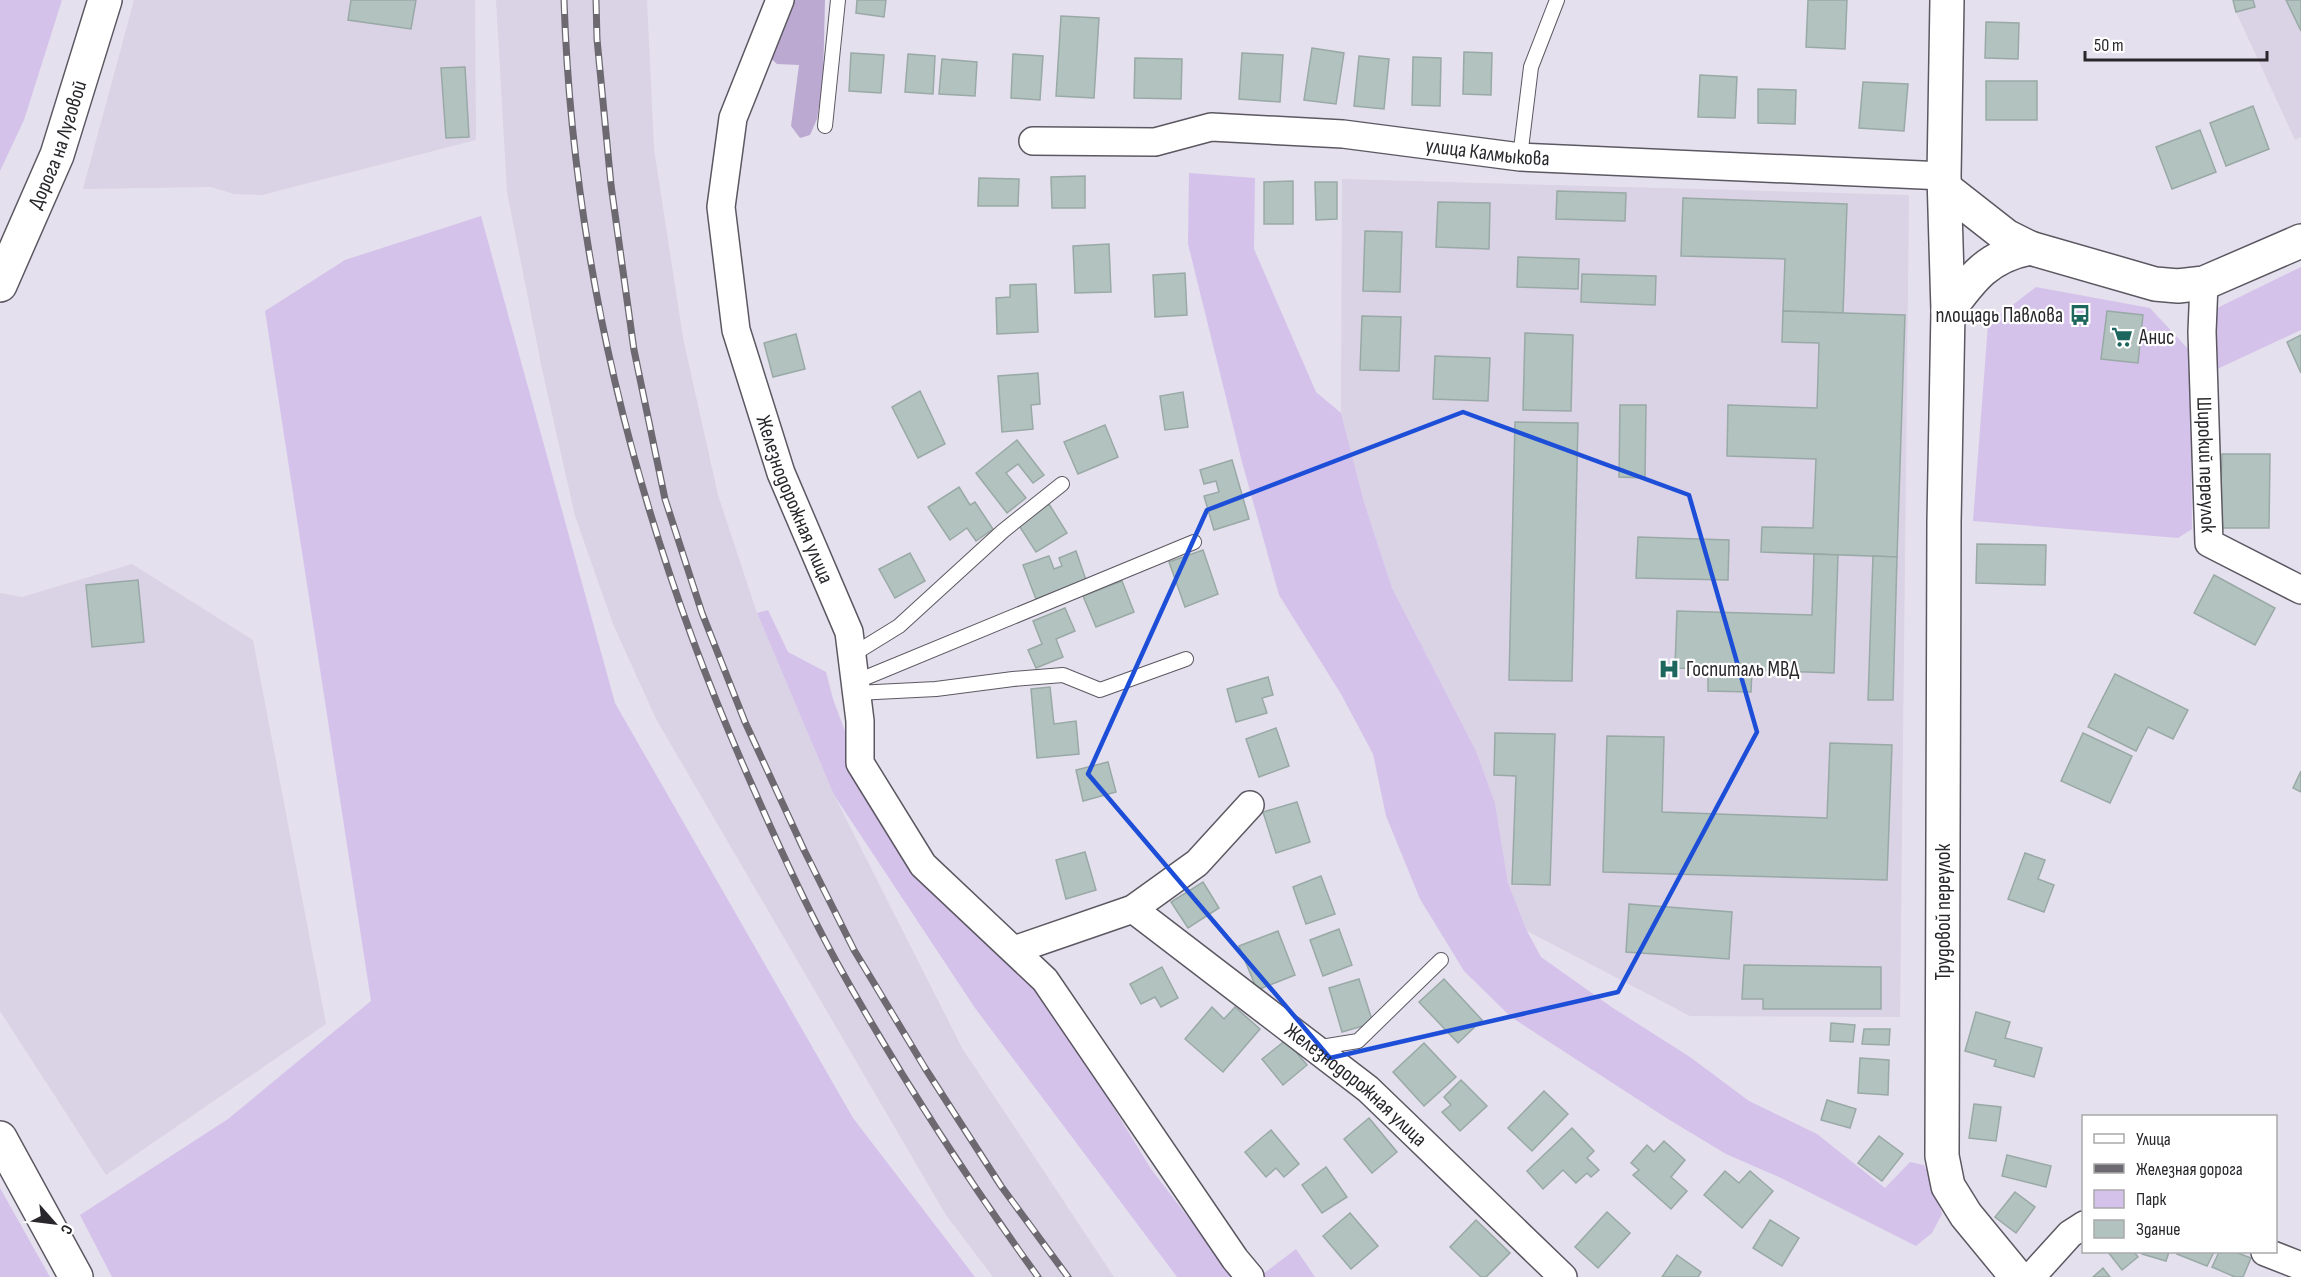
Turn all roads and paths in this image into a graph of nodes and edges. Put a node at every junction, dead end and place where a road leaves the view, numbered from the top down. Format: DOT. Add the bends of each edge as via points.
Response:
graph roads {
  1 [pos="105,0"];
  2 [pos="780,0"];
  3 [pos="838,0"];
  4 [pos="1557,0"];
  5 [pos="1947,0"];
  6 [pos="825,126"];
  7 [pos="1033,141"];
  8 [pos="1520,157"];
  9 [pos="1945,183"];
  10 [pos="2301,241"];
  11 [pos="2030,248"];
  12 [pos="2204,283"];
  13 [pos="0,285"];
  14 [pos="1948,311"];
  15 [pos="1062,484"];
  16 [pos="1194,542"];
  17 [pos="2301,590"];
  18 [pos="852,655"];
  19 [pos="1186,659"];
  20 [pos="856,688"];
  21 [pos="1250,804"];
  22 [pos="1133,909"];
  23 [pos="1014,950"];
  24 [pos="1441,960"];
  25 [pos="1313,1048"];
  26 [pos="0,1138"];
  27 [pos="2082,1226"];
  28 [pos="2270,1253"];
  29 [pos="2301,1266"];
  30 [pos="76,1277"];
  31 [pos="1250,1277"];
  32 [pos="1563,1277"];
  33 [pos="2017,1277"];
  34 [pos="2031,1277"];
  1 -- 13 [label="street, Дорога на Луговой" via="57,155"];
  2 -- 18 [label="street, Железнодорожная улица" via="733,118 721,207 736,330 782,473 849,632"];
  3 -- 6 [label="lane"];
  4 -- 8 [label="lane" via="1531,67"];
  5 -- 9 [label="street"];
  7 -- 8 [label="street, улица Калмыкова" via="1155,142 1210,127 1343,134"];
  8 -- 9 [label="street, улица Калмыкова"];
  9 -- 11 [label="street" via="2006,236"];
  9 -- 14 [label="street"];
  10 -- 12 [label="street"];
  11 -- 12 [label="street" via="2155,284"];
  11 -- 14 [label="street" via="2009,252 1989,264"];
  12 -- 17 [label="street, Широкий переулок" via="2209,543"];
  14 -- 33 [label="street, Трудовой переулок" via="1942,1156 1948,1186 1966,1215"];
  15 -- 18 [label="lane" via="1003,531 899,626"];
  16 -- 20 [label="lane"];
  18 -- 20 [label="street, Железнодорожная улица"];
  19 -- 20 [label="lane" via="1100,690 1063,675 936,689"];
  20 -- 23 [label="street, Железнодорожная улица" via="860,763 866,773 923,865"];
  21 -- 22 [label="street" via="1197,863"];
  22 -- 23 [label="street"];
  22 -- 25 [label="street, Железнодорожная улица"];
  23 -- 31 [label="street, Железнодорожная улица" via="1045,980"];
  24 -- 25 [label="lane" via="1358,1041"];
  25 -- 32 [label="street, Железнодорожная улица" via="1368,1089"];
  26 -- 30 [label="street"];
  27 -- 34 [label="street"];
  28 -- 29 [label="street"];
}
